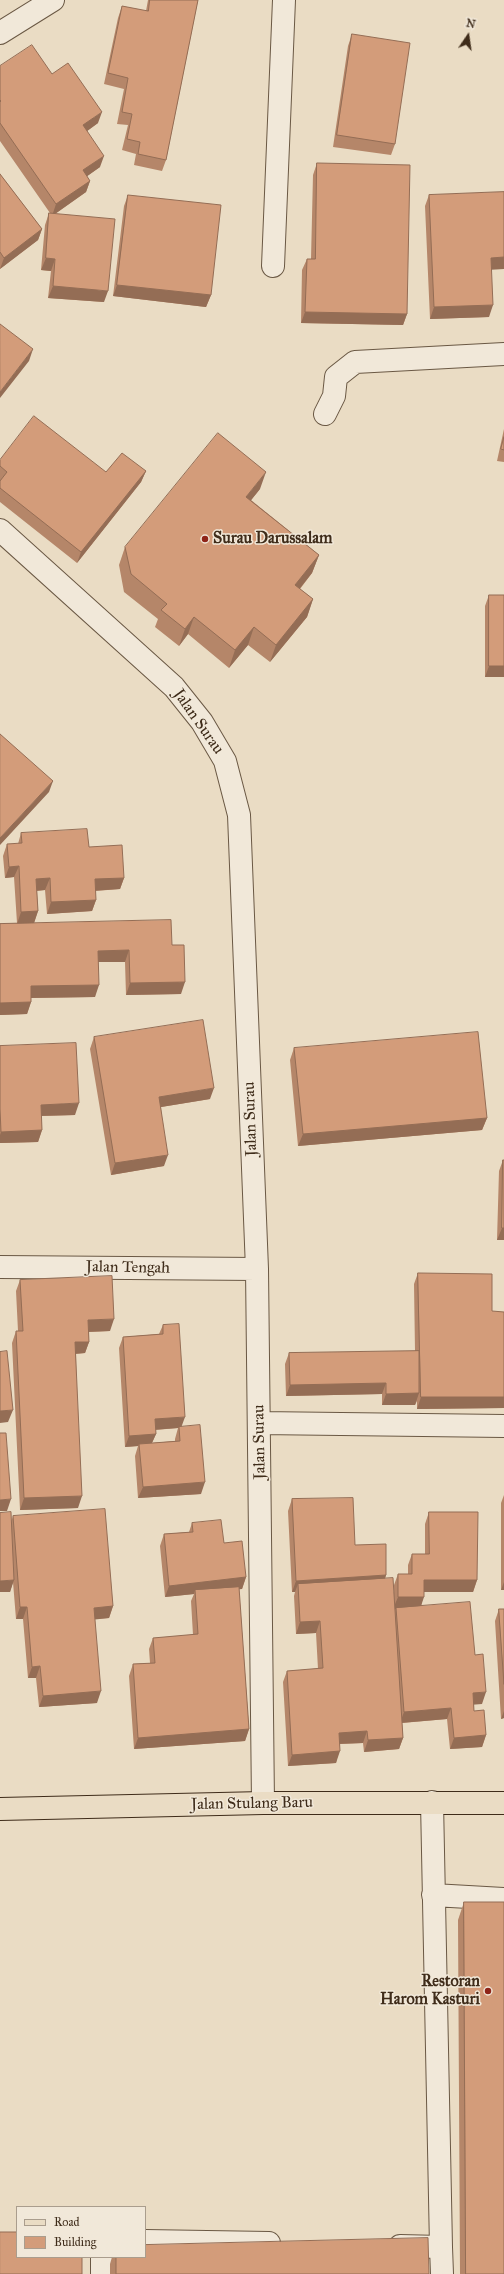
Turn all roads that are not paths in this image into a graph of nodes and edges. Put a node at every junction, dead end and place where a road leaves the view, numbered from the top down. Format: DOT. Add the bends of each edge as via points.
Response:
graph roads {
  1 [pos="53,0"];
  2 [pos="284,0"];
  3 [pos="0,33"];
  4 [pos="273,266"];
  5 [pos="504,354"];
  6 [pos="325,414"];
  7 [pos="0,530"];
  8 [pos="0,1267"];
  9 [pos="256,1269"];
  10 [pos="260,1423"];
  11 [pos="504,1426"];
  12 [pos="432,1802"];
  13 [pos="504,1802"];
  14 [pos="263,1803"];
  15 [pos="0,1809"];
  16 [pos="434,1895"];
  17 [pos="504,1899"];
  18 [pos="146,2241"];
  19 [pos="285,2244"];
  20 [pos="379,2246"];
  21 [pos="442,2247"];
  22 [pos="102,2258"];
  23 [pos="102,2274"];
  24 [pos="442,2274"];
  1 -- 3 [label="street"];
  2 -- 4 [label="street"];
  5 -- 6 [label="street" via="355,362 336,377 334,396"];
  7 -- 9 [label="street, Jalan Surau" via="174,687 202,722 225,761 239,815"];
  8 -- 9 [label="street, Jalan Tengah"];
  9 -- 10 [label="street, Jalan Surau"];
  10 -- 11 [label="street"];
  10 -- 14 [label="street, Jalan Surau"];
  12 -- 13 [label="main road, Jalan Stulang Baru"];
  12 -- 14 [label="main road, Jalan Stulang Baru"];
  12 -- 16 [label="street"];
  14 -- 15 [label="main road, Jalan Stulang Baru"];
  16 -- 17 [label="street"];
  16 -- 21 [label="street"];
  18 -- 19 [label="street"];
  20 -- 21 [label="street"];
  21 -- 24 [label="street"];
  22 -- 23 [label="street"];
}
